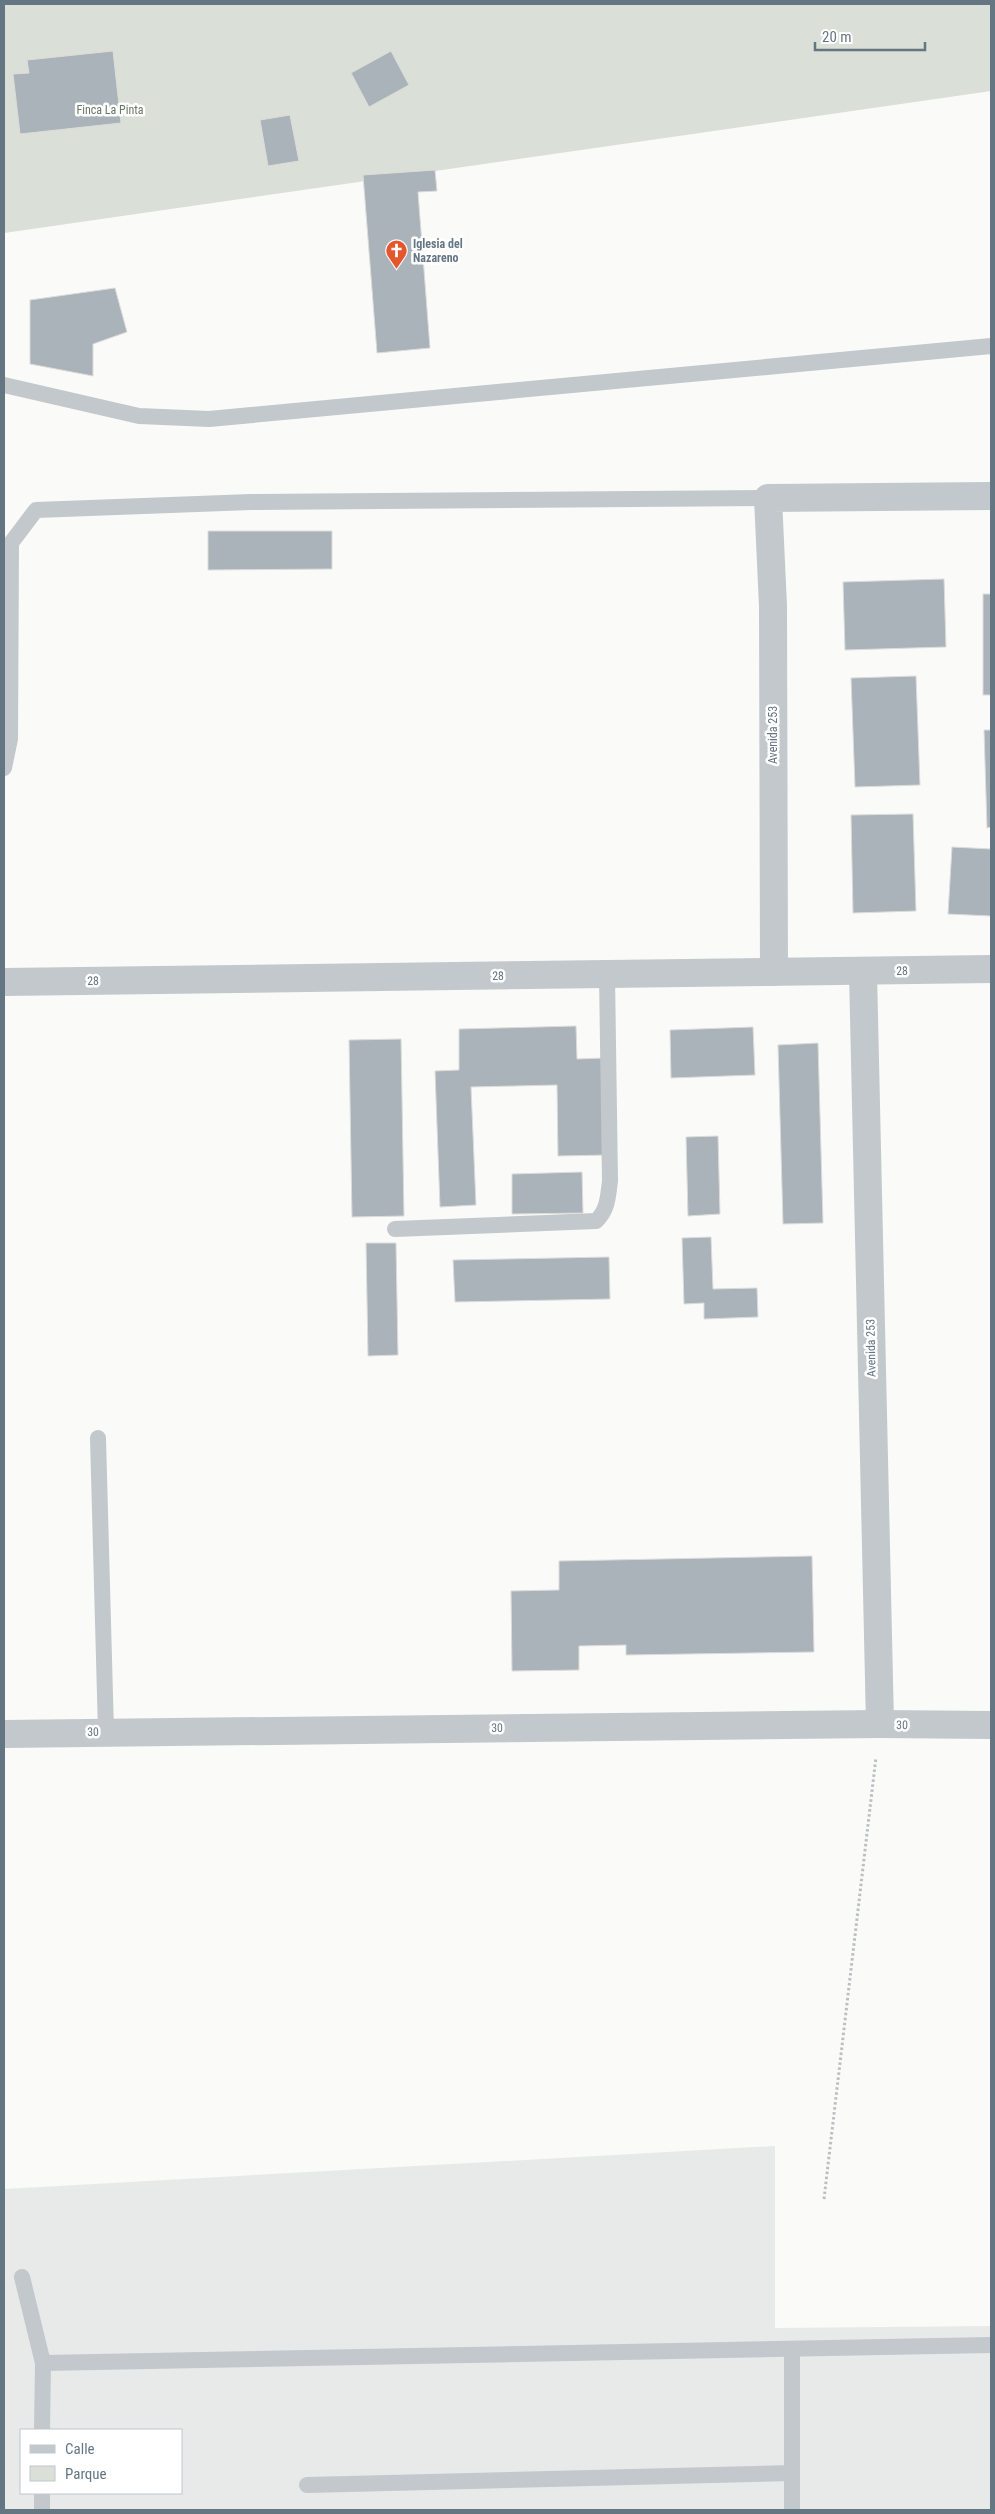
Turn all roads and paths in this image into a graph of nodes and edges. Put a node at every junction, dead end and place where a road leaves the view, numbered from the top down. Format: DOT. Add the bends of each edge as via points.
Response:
graph roads {
  1 [pos="991,346"];
  2 [pos="4,385"];
  3 [pos="991,496"];
  4 [pos="768,498"];
  5 [pos="4,768"];
  6 [pos="991,969"];
  7 [pos="774,972"];
  8 [pos="863,972"];
  9 [pos="607,975"];
  10 [pos="4,982"];
  11 [pos="395,1229"];
  12 [pos="98,1438"];
  13 [pos="880,1724"];
  14 [pos="991,1725"];
  15 [pos="106,1732"];
  16 [pos="4,1734"];
  17 [pos="824,2199"];
  18 [pos="22,2278"];
  19 [pos="991,2345"];
  20 [pos="792,2349"];
  21 [pos="43,2363"];
  22 [pos="42,2429"];
  23 [pos="792,2474"];
  24 [pos="307,2485"];
  25 [pos="42,2494"];
  26 [pos="42,2510"];
  27 [pos="792,2510"];
  1 -- 2 [label="lane" via="209,419 139,416"];
  3 -- 4 [label="street"];
  4 -- 5 [label="lane" via="251,502 36,510 11,543 10,739"];
  4 -- 7 [label="street, Avenida 253" via="773,606"];
  6 -- 8 [label="street, 28"];
  7 -- 8 [label="street, 28"];
  7 -- 9 [label="street, 28"];
  8 -- 13 [label="street, Avenida 253"];
  9 -- 10 [label="street, 28"];
  9 -- 11 [label="lane" via="610,1181 607,1206 602,1215 596,1221"];
  12 -- 15 [label="lane"];
  13 -- 14 [label="street, 30"];
  13 -- 15 [label="street, 30"];
  13 -- 17 [label="path"];
  15 -- 16 [label="street, 30"];
  18 -- 21 [label="lane"];
  19 -- 20 [label="lane"];
  20 -- 21 [label="lane"];
  20 -- 23 [label="lane"];
  21 -- 22 [label="lane"];
  23 -- 24 [label="lane"];
  23 -- 27 [label="lane"];
  25 -- 26 [label="lane"];
}
